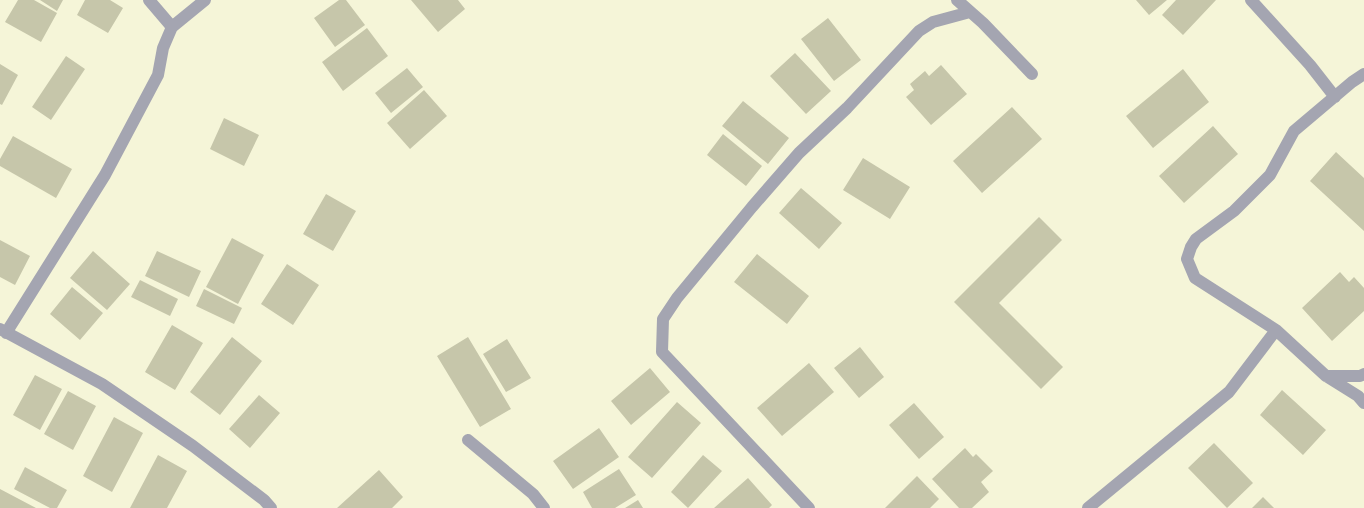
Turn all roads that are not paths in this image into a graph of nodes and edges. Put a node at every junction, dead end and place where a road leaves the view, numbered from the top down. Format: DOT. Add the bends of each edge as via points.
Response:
graph roads {
  1 [pos="149,0"];
  2 [pos="205,0"];
  3 [pos="957,0"];
  4 [pos="1251,0"];
  5 [pos="970,12"];
  6 [pos="172,26"];
  7 [pos="1032,74"];
  8 [pos="1364,74"];
  9 [pos="1334,96"];
  10 [pos="1276,330"];
  11 [pos="3,331"];
  12 [pos="1364,374"];
  13 [pos="1326,376"];
  14 [pos="1364,402"];
  15 [pos="468,440"];
  16 [pos="271,508"];
  17 [pos="544,508"];
  18 [pos="809,508"];
  19 [pos="1088,508"];
  1 -- 6 [label="street"];
  2 -- 6 [label="street"];
  3 -- 5 [label="street"];
  4 -- 9 [label="street"];
  5 -- 7 [label="street"];
  5 -- 18 [label="street" via="933,22 919,31 793,160 663,319 662,352"];
  6 -- 11 [label="street" via="163,48 158,75 105,175"];
  8 -- 9 [label="street"];
  9 -- 10 [label="street" via="1294,131 1270,175 1234,211 1196,239 1187,259 1195,278"];
  10 -- 13 [label="street"];
  10 -- 19 [label="street" via="1229,392"];
  11 -- 16 [label="street" via="109,389 193,446"];
  12 -- 13 [label="street"];
  13 -- 14 [label="street"];
  15 -- 17 [label="street"];
}
